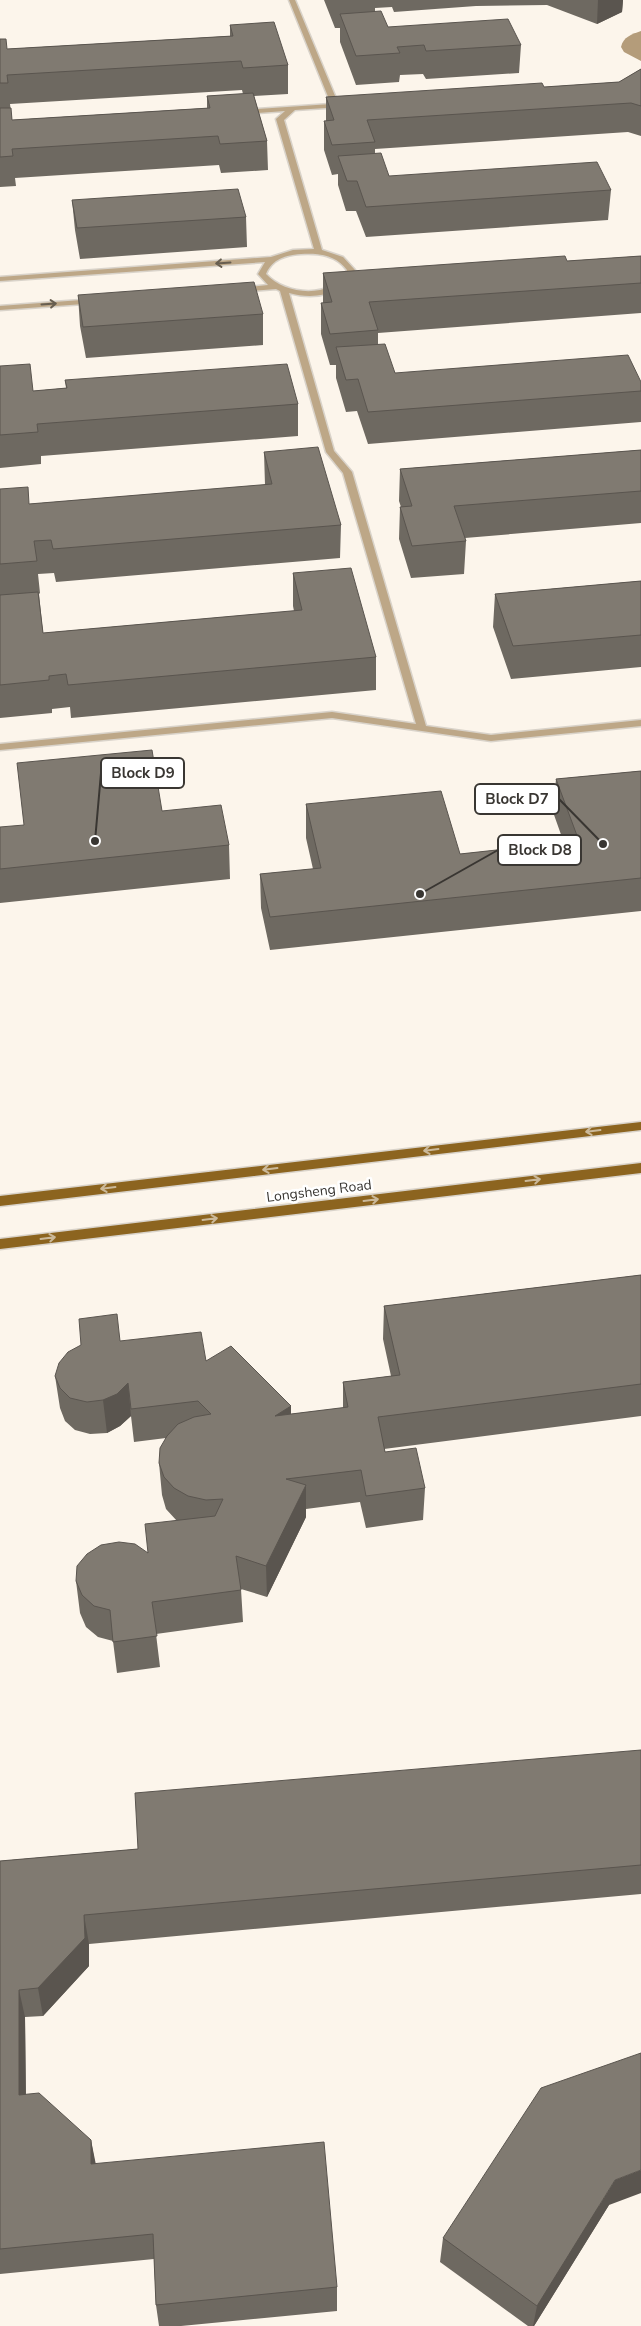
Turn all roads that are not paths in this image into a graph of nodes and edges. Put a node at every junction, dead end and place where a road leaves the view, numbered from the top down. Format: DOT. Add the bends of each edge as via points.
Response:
graph roads {
  1 [pos="292,0"];
  2 [pos="354,104"];
  3 [pos="335,105"];
  4 [pos="294,108"];
  5 [pos="235,112"];
  6 [pos="318,252"];
  7 [pos="271,259"];
  8 [pos="0,279"];
  9 [pos="280,289"];
  10 [pos="226,291"];
  11 [pos="108,300"];
  12 [pos="0,308"];
  13 [pos="641,723"];
  14 [pos="422,728"];
  15 [pos="0,747"];
  16 [pos="641,1126"];
  17 [pos="641,1168"];
  18 [pos="0,1201"];
  19 [pos="0,1244"];
  1 -- 3 [label="street"];
  2 -- 3 [label="street"];
  3 -- 4 [label="street"];
  4 -- 5 [label="street"];
  4 -- 6 [label="street" via="280,120"];
  6 -- 7 [label="street" via="293,252"];
  6 -- 9 [label="street" via="336,256 348,264 350,277 345,283 317,292"];
  7 -- 8 [label="street, one-way"];
  7 -- 9 [label="street" via="262,274 266,281"];
  9 -- 10 [label="street"];
  9 -- 14 [label="street" via="330,452 347,472"];
  12 -- 11 [label="street, one-way"];
  13 -- 14 [label="street" via="491,738"];
  14 -- 15 [label="street" via="332,715"];
  16 -- 18 [label="main road, Longsheng Road, one-way"];
  19 -- 17 [label="main road, Longsheng Road, one-way"];
}
